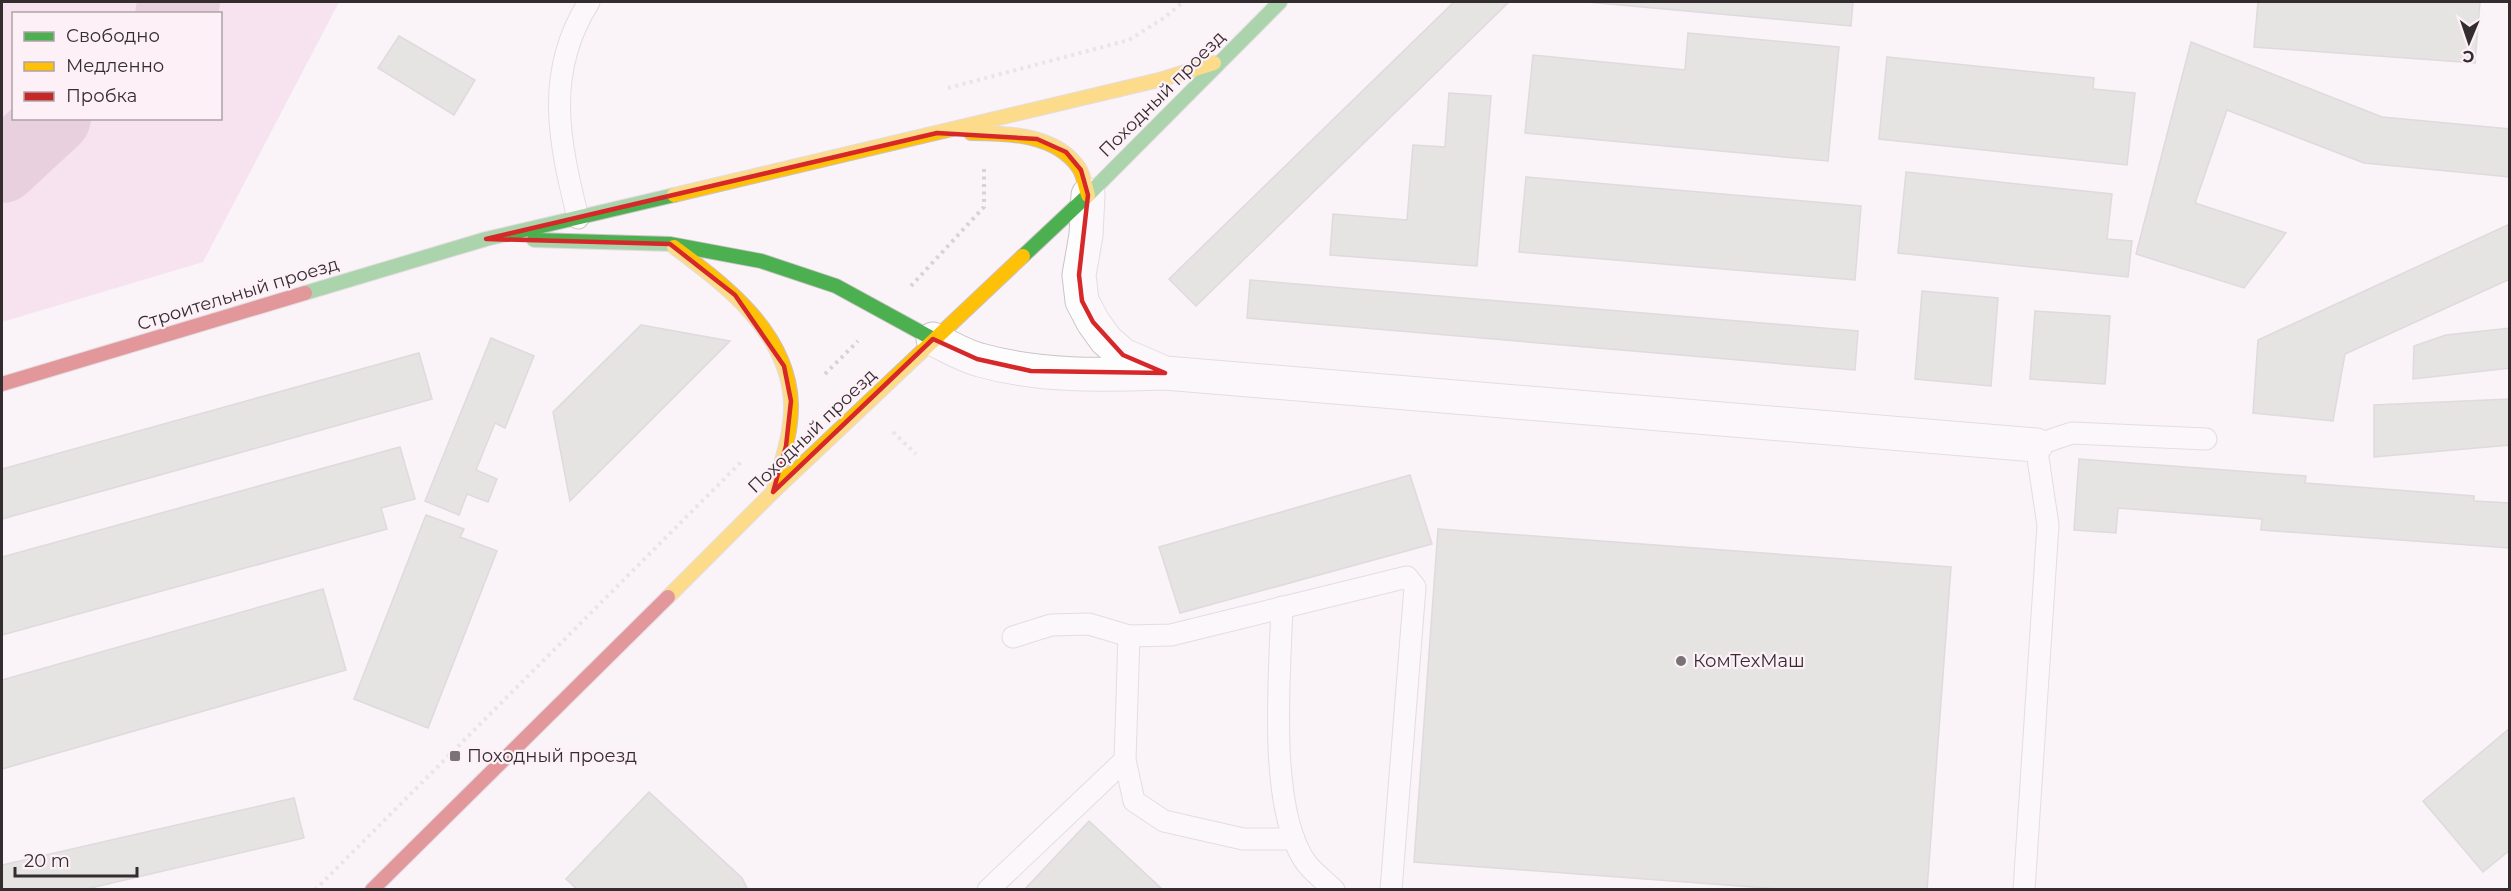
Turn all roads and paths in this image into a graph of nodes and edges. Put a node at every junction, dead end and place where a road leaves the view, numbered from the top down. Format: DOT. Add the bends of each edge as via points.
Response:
graph roads {
  1 [pos="589,2"];
  2 [pos="1280,2"];
  3 [pos="1219,61"];
  4 [pos="937,133"];
  5 [pos="984,166"];
  6 [pos="1088,195"];
  7 [pos="578,218"];
  8 [pos="486,239"];
  9 [pos="670,244"];
  10 [pos="886,312"];
  11 [pos="933,339"];
  12 [pos="829,371"];
  13 [pos="1165,373"];
  14 [pos="833,375"];
  15 [pos="2,384"];
  16 [pos="791,401"];
  17 [pos="887,426"];
  18 [pos="2206,439"];
  19 [pos="2036,445"];
  20 [pos="916,454"];
  21 [pos="742,461"];
  22 [pos="773,492"];
  23 [pos="1282,606"];
  24 [pos="1130,636"];
  25 [pos="1013,637"];
  26 [pos="1125,760"];
  27 [pos="1294,839"];
  28 [pos="315,890"];
  29 [pos="372,890"];
  30 [pos="988,890"];
  31 [pos="1334,890"];
  32 [pos="1391,890"];
  33 [pos="2024,890"];
  1 -- 7 [label="lane" via="575,24 559,82 561,148"];
  2 -- 3 [label="street, Походный проезд"];
  3 -- 4 [label="street" via="1163,79"];
  3 -- 6 [label="street, Походный проезд"];
  4 -- 6 [label="street" via="1037,139 1066,152 1081,170"];
  4 -- 7 [label="street"];
  5 -- 10 [label="path" via="984,207"];
  6 -- 11 [label="street, Походный проезд"];
  6 -- 13 [label="street" via="1079,275 1082,301 1106,340 1123,355"];
  7 -- 8 [label="street"];
  8 -- 9 [label="street"];
  8 -- 15 [label="street, Строительный проезд"];
  9 -- 10 [label="street" via="761,261 837,286"];
  9 -- 16 [label="street" via="735,295 769,339 784,366"];
  10 -- 11 [label="street"];
  10 -- 12 [label="path"];
  11 -- 13 [label="street" via="977,359 1031,371"];
  11 -- 22 [label="street, Походный проезд"];
  12 -- 14 [label="path"];
  12 -- 16 [label="path"];
  13 -- 19 [label="street"];
  16 -- 22 [label="street" via="786,446"];
  17 -- 20 [label="path"];
  18 -- 19 [label="lane" via="2072,433"];
  19 -- 33 [label="lane" via="2048,525"];
  21 -- 28 [label="path"];
  22 -- 29 [label="street, Походный проезд"];
  23 -- 24 [label="lane" via="1171,635"];
  23 -- 27 [label="lane" via="1280,767"];
  23 -- 32 [label="lane" via="1407,577 1415,587"];
  24 -- 25 [label="lane" via="1089,624 1051,625"];
  24 -- 26 [label="lane"];
  26 -- 27 [label="lane" via="1134,801 1164,821 1243,839"];
  26 -- 30 [label="lane"];
  27 -- 31 [label="lane" via="1307,864"];
}
